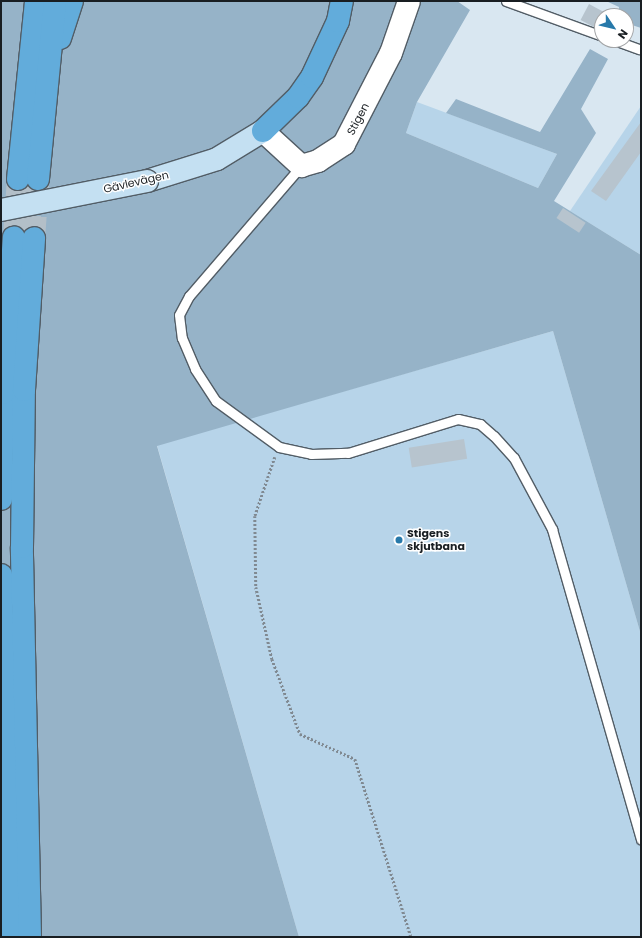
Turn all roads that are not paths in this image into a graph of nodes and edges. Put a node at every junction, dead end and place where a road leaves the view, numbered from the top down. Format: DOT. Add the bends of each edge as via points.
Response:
graph roads {
  1 [pos="36,1"];
  2 [pos="55,1"];
  3 [pos="72,1"];
  4 [pos="342,1"];
  5 [pos="409,1"];
  6 [pos="506,1"];
  7 [pos="594,33"];
  8 [pos="634,47"];
  9 [pos="640,49"];
  10 [pos="45,87"];
  11 [pos="263,131"];
  12 [pos="301,166"];
  13 [pos="1,210"];
  14 [pos="1,499"];
  15 [pos="1,575"];
  16 [pos="641,839"];
  17 [pos="1,872"];
  18 [pos="6,937"];
  19 [pos="10,937"];
  20 [pos="30,937"];
  1 -- 10 [label="highway" via="28,179"];
  2 -- 10 [label="highway"];
  3 -- 10 [label="highway"];
  4 -- 11 [label="highway" via="336,27 312,77 298,97"];
  5 -- 12 [label="street, Stigen" via="392,53 344,144 318,161"];
  6 -- 7 [label="lane"];
  8 -- 9 [label="lane"];
  11 -- 12 [label="street"];
  11 -- 13 [label="main road, Gävlevägen, bridge" via="217,159 147,180"];
  12 -- 16 [label="lane" via="190,296 179,315 182,338 195,369 216,400 279,447 311,454 348,453 458,419 480,424 494,436 514,458 552,529"];
  14 -- 20 [label="highway" via="3,393 24,238 22,547"];
  15 -- 19 [label="highway"];
  17 -- 18 [label="highway"];
}
